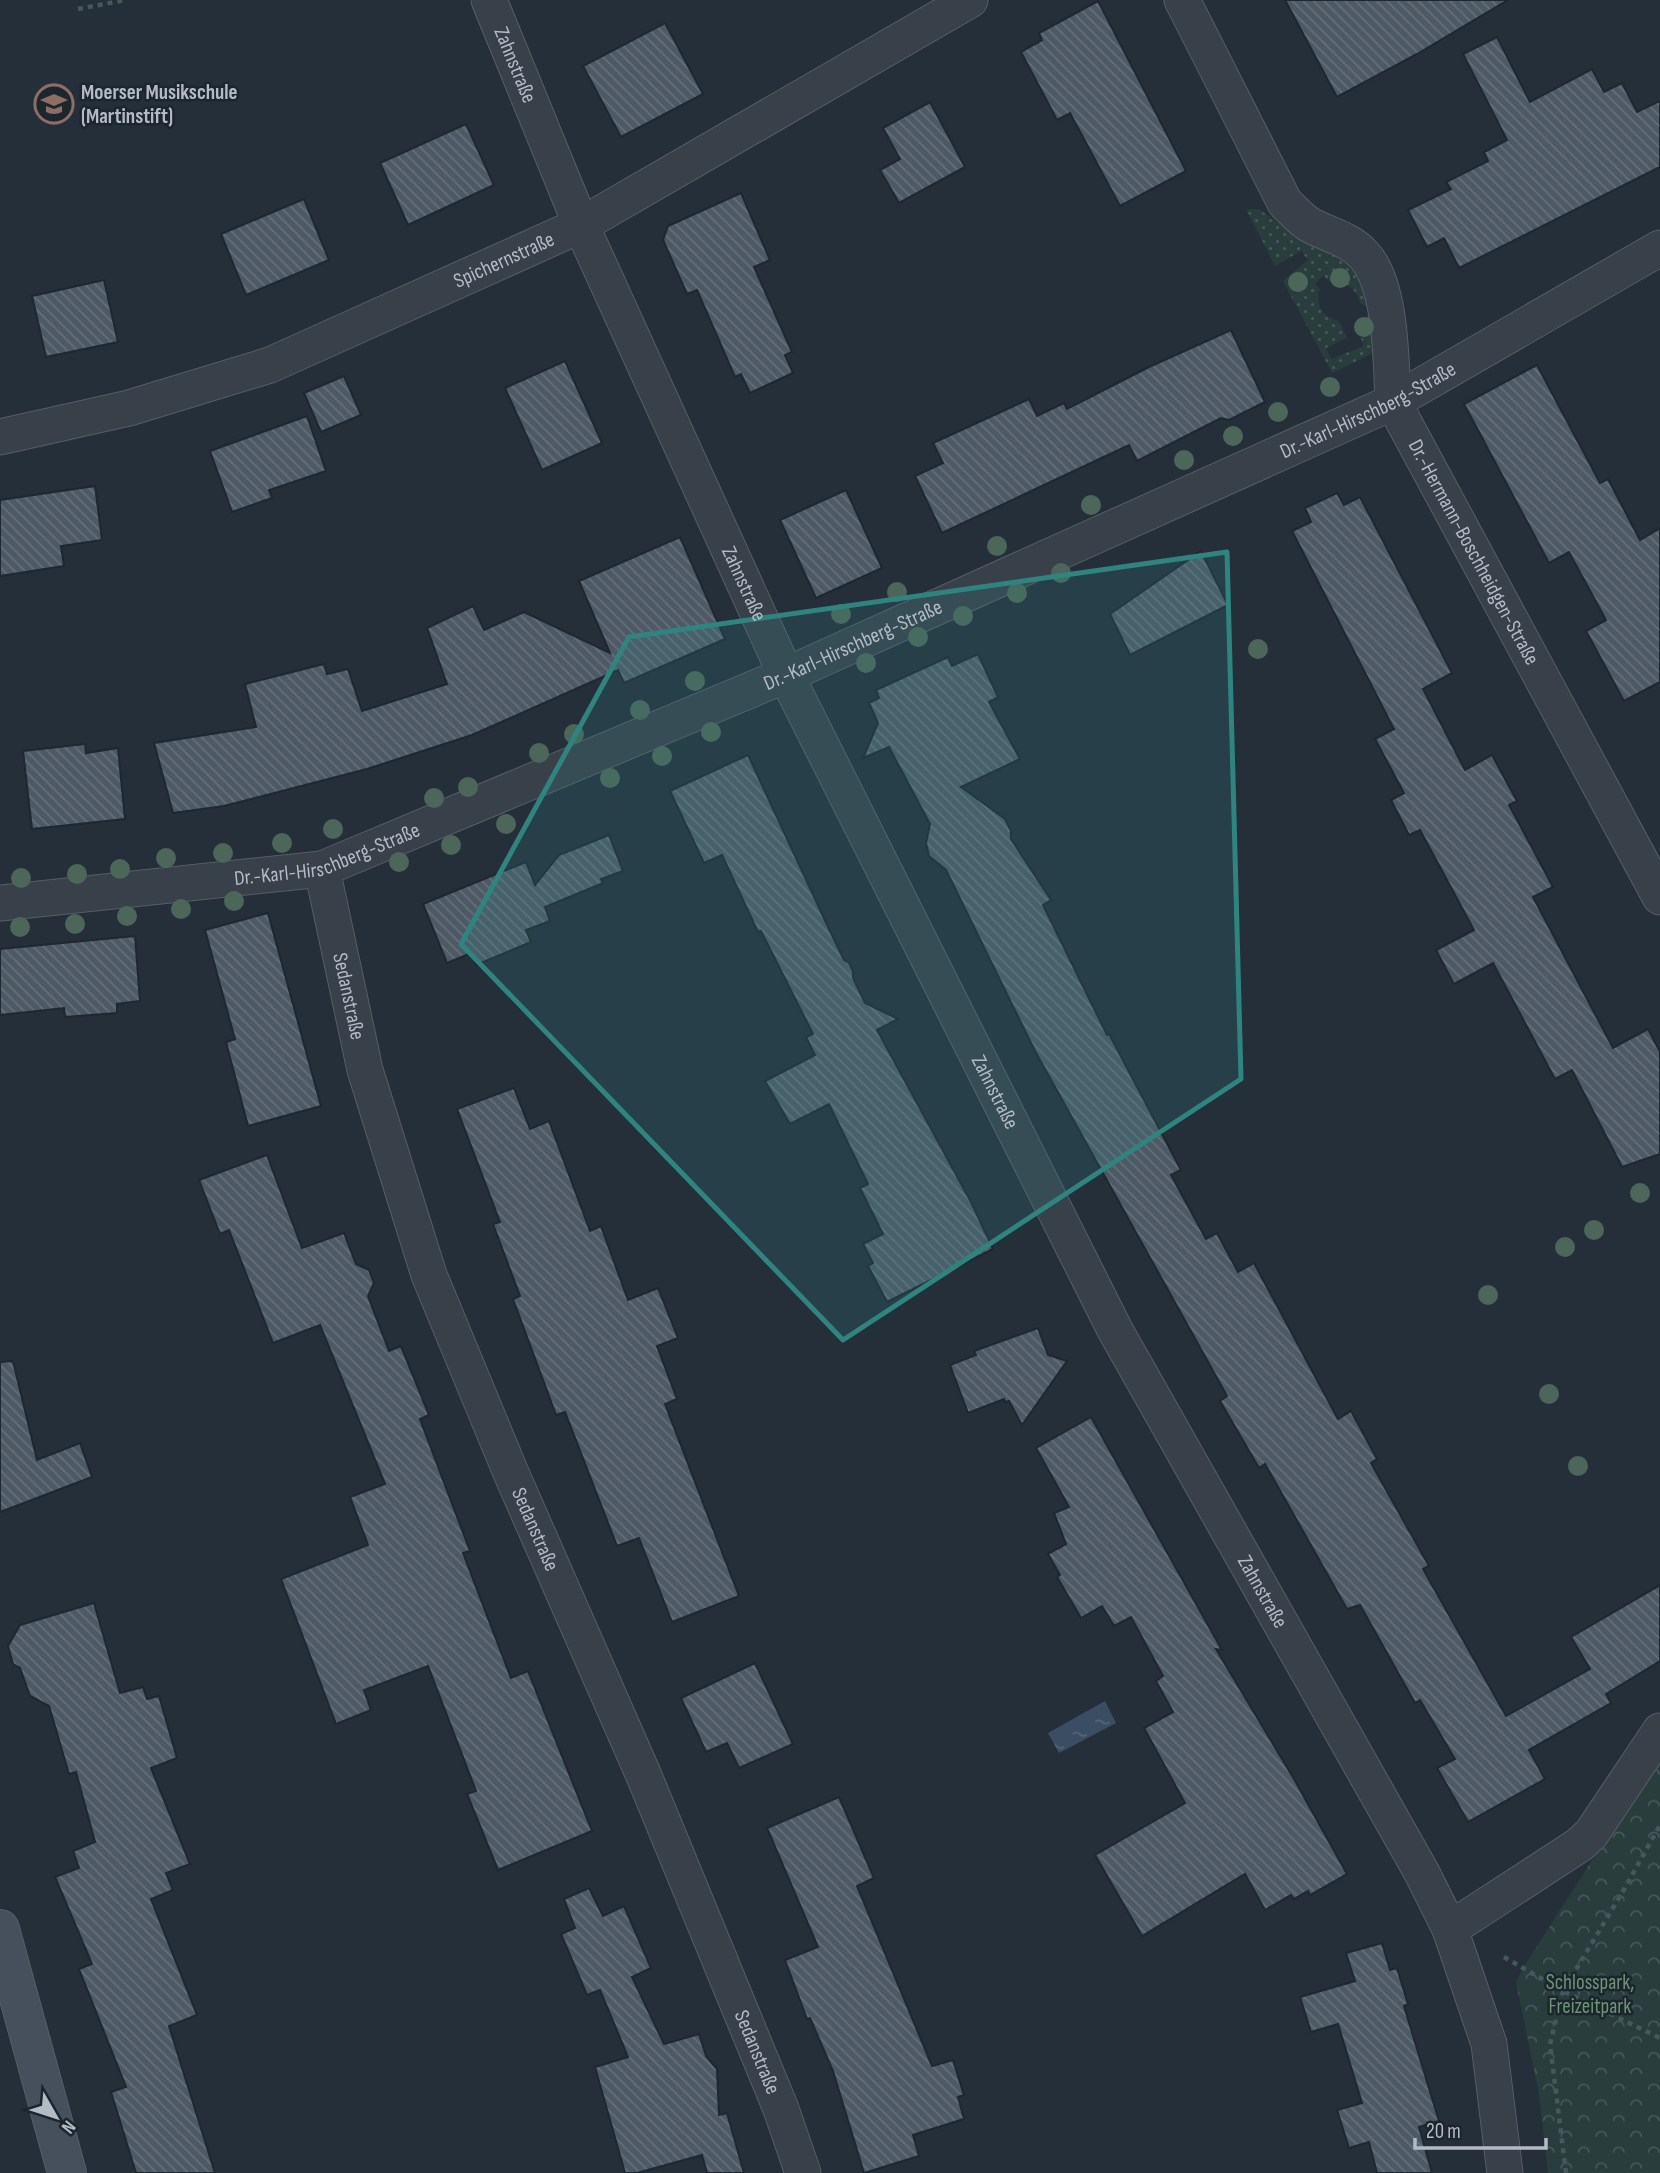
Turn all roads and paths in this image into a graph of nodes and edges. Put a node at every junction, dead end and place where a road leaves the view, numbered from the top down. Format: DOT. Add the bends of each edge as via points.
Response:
graph roads {
  1 [pos="125,0"];
  2 [pos="489,0"];
  3 [pos="970,0"];
  4 [pos="1182,0"];
  5 [pos="78,9"];
  6 [pos="581,225"];
  7 [pos="1660,248"];
  8 [pos="1393,402"];
  9 [pos="0,437"];
  10 [pos="786,675"];
  11 [pos="322,869"];
  12 [pos="1660,897"];
  13 [pos="0,903"];
  14 [pos="1660,1731"];
  15 [pos="1660,1825"];
  16 [pos="0,1929"];
  17 [pos="1450,1929"];
  18 [pos="1563,1991"];
  19 [pos="1660,2038"];
  20 [pos="66,2173"];
  21 [pos="803,2173"];
  22 [pos="1506,2173"];
  23 [pos="1566,2173"];
  1 -- 5 [label="path"];
  2 -- 6 [label="street, Zahnstraße"];
  3 -- 6 [label="street, Spichernstraße"];
  4 -- 8 [label="street, Dr.-Hermann-Boschheidgen-Straße" via="1285,203 1308,224 1363,254 1380,285 1389,331"];
  6 -- 9 [label="street, Spichernstraße" via="270,365 129,408"];
  6 -- 10 [label="street, Zahnstraße"];
  7 -- 8 [label="street, Dr.-Karl-Hirschberg-Straße"];
  8 -- 10 [label="street, Dr.-Karl-Hirschberg-Straße"];
  8 -- 12 [label="street, Dr.-Hermann-Boschheidgen-Straße"];
  10 -- 11 [label="street, Dr.-Karl-Hirschberg-Straße"];
  10 -- 17 [label="street, Zahnstraße" via="1115,1330"];
  11 -- 13 [label="street, Dr.-Karl-Hirschberg-Straße"];
  11 -- 21 [label="street, Sedanstraße" via="365,1070 429,1275 644,1776"];
  14 -- 17 [label="street" via="1591,1834"];
  15 -- 18 [label="path"];
  16 -- 20 [label="street"];
  17 -- 18 [label="path"];
  17 -- 22 [label="street, Zahnstraße" via="1489,2044"];
  18 -- 19 [label="path"];
  18 -- 23 [label="path" via="1550,2044"];
}
